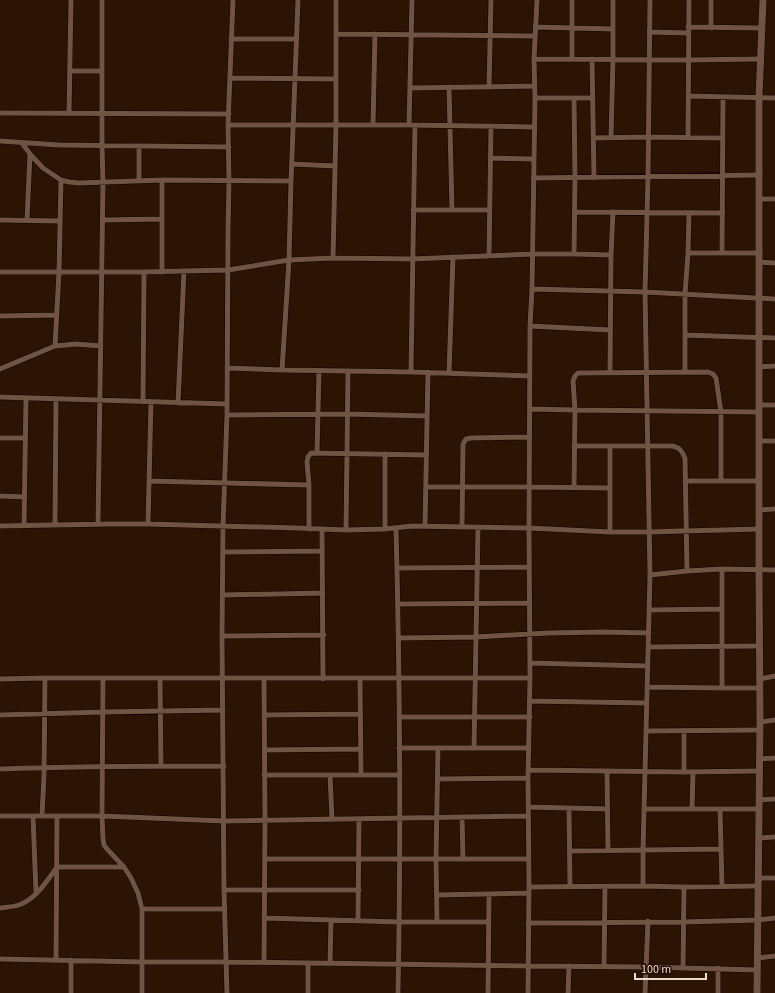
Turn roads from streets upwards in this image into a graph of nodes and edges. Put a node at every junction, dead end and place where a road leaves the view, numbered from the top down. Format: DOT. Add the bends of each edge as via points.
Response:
graph roads {
  1 [pos="71,0"];
  2 [pos="102,0"];
  3 [pos="233,0"];
  4 [pos="298,0"];
  5 [pos="336,0"];
  6 [pos="412,0"];
  7 [pos="491,0"];
  8 [pos="537,0"];
  9 [pos="572,0"];
  10 [pos="613,0"];
  11 [pos="650,0"];
  12 [pos="689,0"];
  13 [pos="710,0"];
  14 [pos="764,0"];
  15 [pos="535,27"];
  16 [pos="572,28"];
  17 [pos="711,28"];
  18 [pos="762,28"];
  19 [pos="613,29"];
  20 [pos="688,30"];
  21 [pos="649,32"];
  22 [pos="336,34"];
  23 [pos="375,34"];
  24 [pos="411,35"];
  25 [pos="490,36"];
  26 [pos="535,36"];
  27 [pos="232,39"];
  28 [pos="297,40"];
  29 [pos="761,58"];
  30 [pos="534,59"];
  31 [pos="572,59"];
  32 [pos="592,59"];
  33 [pos="613,59"];
  34 [pos="649,60"];
  35 [pos="688,60"];
  36 [pos="70,71"];
  37 [pos="102,71"];
  38 [pos="230,78"];
  39 [pos="296,79"];
  40 [pos="336,79"];
  41 [pos="488,86"];
  42 [pos="535,86"];
  43 [pos="449,87"];
  44 [pos="410,88"];
  45 [pos="688,96"];
  46 [pos="723,97"];
  47 [pos="535,98"];
  48 [pos="574,98"];
  49 [pos="593,98"];
  50 [pos="760,98"];
  51 [pos="775,98"];
  52 [pos="0,113"];
  53 [pos="69,113"];
  54 [pos="102,114"];
  55 [pos="229,114"];
  56 [pos="228,125"];
  57 [pos="294,125"];
  58 [pos="336,125"];
  59 [pos="373,125"];
  60 [pos="409,125"];
  61 [pos="415,125"];
  62 [pos="450,125"];
  63 [pos="491,126"];
  64 [pos="534,127"];
  65 [pos="648,137"];
  66 [pos="688,137"];
  67 [pos="593,138"];
  68 [pos="611,138"];
  69 [pos="723,138"];
  70 [pos="0,141"];
  71 [pos="22,143"];
  72 [pos="102,146"];
  73 [pos="139,146"];
  74 [pos="229,147"];
  75 [pos="30,154"];
  76 [pos="490,158"];
  77 [pos="533,158"];
  78 [pos="292,164"];
  79 [pos="335,166"];
  80 [pos="760,175"];
  81 [pos="723,176"];
  82 [pos="648,177"];
  83 [pos="533,178"];
  84 [pos="575,178"];
  85 [pos="594,178"];
  86 [pos="61,180"];
  87 [pos="162,180"];
  88 [pos="139,181"];
  89 [pos="229,181"];
  90 [pos="291,181"];
  91 [pos="103,182"];
  92 [pos="759,199"];
  93 [pos="775,199"];
  94 [pos="414,210"];
  95 [pos="452,210"];
  96 [pos="489,210"];
  97 [pos="574,212"];
  98 [pos="613,212"];
  99 [pos="647,213"];
  100 [pos="689,213"];
  101 [pos="723,213"];
  102 [pos="162,219"];
  103 [pos="0,220"];
  104 [pos="27,220"];
  105 [pos="60,220"];
  106 [pos="103,220"];
  107 [pos="688,253"];
  108 [pos="722,253"];
  109 [pos="760,253"];
  110 [pos="533,254"];
  111 [pos="574,254"];
  112 [pos="611,255"];
  113 [pos="489,256"];
  114 [pos="454,257"];
  115 [pos="333,258"];
  116 [pos="412,259"];
  117 [pos="289,260"];
  118 [pos="760,262"];
  119 [pos="775,263"];
  120 [pos="228,270"];
  121 [pos="184,271"];
  122 [pos="0,272"];
  123 [pos="59,272"];
  124 [pos="102,272"];
  125 [pos="144,272"];
  126 [pos="162,272"];
  127 [pos="532,289"];
  128 [pos="611,291"];
  129 [pos="645,292"];
  130 [pos="685,294"];
  131 [pos="760,298"];
  132 [pos="775,299"];
  133 [pos="57,315"];
  134 [pos="0,316"];
  135 [pos="530,326"];
  136 [pos="610,330"];
  137 [pos="685,335"];
  138 [pos="759,338"];
  139 [pos="775,338"];
  140 [pos="55,346"];
  141 [pos="101,346"];
  142 [pos="775,366"];
  143 [pos="759,367"];
  144 [pos="227,368"];
  145 [pos="0,369"];
  146 [pos="282,370"];
  147 [pos="320,371"];
  148 [pos="348,371"];
  149 [pos="685,371"];
  150 [pos="411,372"];
  151 [pos="428,372"];
  152 [pos="449,373"];
  153 [pos="610,373"];
  154 [pos="646,373"];
  155 [pos="530,376"];
  156 [pos="0,397"];
  157 [pos="26,398"];
  158 [pos="56,399"];
  159 [pos="100,400"];
  160 [pos="143,402"];
  161 [pos="151,402"];
  162 [pos="178,403"];
  163 [pos="227,404"];
  164 [pos="775,405"];
  165 [pos="759,408"];
  166 [pos="530,409"];
  167 [pos="574,410"];
  168 [pos="646,410"];
  169 [pos="721,412"];
  170 [pos="348,414"];
  171 [pos="227,415"];
  172 [pos="318,415"];
  173 [pos="427,416"];
  174 [pos="530,437"];
  175 [pos="0,438"];
  176 [pos="25,438"];
  177 [pos="759,441"];
  178 [pos="775,441"];
  179 [pos="574,446"];
  180 [pos="610,446"];
  181 [pos="647,446"];
  182 [pos="317,453"];
  183 [pos="347,454"];
  184 [pos="385,454"];
  185 [pos="427,454"];
  186 [pos="685,481"];
  187 [pos="721,481"];
  188 [pos="759,481"];
  189 [pos="149,482"];
  190 [pos="225,483"];
  191 [pos="309,485"];
  192 [pos="426,487"];
  193 [pos="463,487"];
  194 [pos="530,487"];
  195 [pos="574,488"];
  196 [pos="610,488"];
  197 [pos="0,496"];
  198 [pos="25,496"];
  199 [pos="775,509"];
  200 [pos="759,510"];
  201 [pos="98,524"];
  202 [pos="148,524"];
  203 [pos="55,525"];
  204 [pos="0,526"];
  205 [pos="24,526"];
  206 [pos="223,526"];
  207 [pos="425,526"];
  208 [pos="462,527"];
  209 [pos="478,527"];
  210 [pos="309,528"];
  211 [pos="396,528"];
  212 [pos="529,528"];
  213 [pos="322,529"];
  214 [pos="385,529"];
  215 [pos="759,529"];
  216 [pos="346,530"];
  217 [pos="686,531"];
  218 [pos="610,532"];
  219 [pos="648,532"];
  220 [pos="322,551"];
  221 [pos="223,552"];
  222 [pos="477,567"];
  223 [pos="529,567"];
  224 [pos="397,568"];
  225 [pos="722,569"];
  226 [pos="759,570"];
  227 [pos="775,570"];
  228 [pos="687,571"];
  229 [pos="650,575"];
  230 [pos="323,593"];
  231 [pos="222,595"];
  232 [pos="530,603"];
  233 [pos="398,604"];
  234 [pos="476,604"];
  235 [pos="722,609"];
  236 [pos="649,610"];
  237 [pos="649,633"];
  238 [pos="530,634"];
  239 [pos="324,635"];
  240 [pos="222,636"];
  241 [pos="476,637"];
  242 [pos="399,638"];
  243 [pos="722,646"];
  244 [pos="760,646"];
  245 [pos="648,647"];
  246 [pos="530,663"];
  247 [pos="648,666"];
  248 [pos="775,676"];
  249 [pos="45,678"];
  250 [pos="103,678"];
  251 [pos="160,678"];
  252 [pos="223,678"];
  253 [pos="476,678"];
  254 [pos="530,678"];
  255 [pos="760,678"];
  256 [pos="0,679"];
  257 [pos="264,679"];
  258 [pos="323,679"];
  259 [pos="360,679"];
  260 [pos="399,679"];
  261 [pos="647,688"];
  262 [pos="722,688"];
  263 [pos="760,688"];
  264 [pos="530,701"];
  265 [pos="647,702"];
  266 [pos="223,710"];
  267 [pos="160,711"];
  268 [pos="103,712"];
  269 [pos="44,714"];
  270 [pos="360,714"];
  271 [pos="0,715"];
  272 [pos="264,715"];
  273 [pos="475,716"];
  274 [pos="399,717"];
  275 [pos="530,717"];
  276 [pos="775,720"];
  277 [pos="760,722"];
  278 [pos="760,730"];
  279 [pos="646,731"];
  280 [pos="684,731"];
  281 [pos="399,748"];
  282 [pos="438,748"];
  283 [pos="474,748"];
  284 [pos="529,748"];
  285 [pos="360,749"];
  286 [pos="264,750"];
  287 [pos="775,758"];
  288 [pos="760,759"];
  289 [pos="103,766"];
  290 [pos="161,766"];
  291 [pos="224,766"];
  292 [pos="44,767"];
  293 [pos="0,769"];
  294 [pos="529,770"];
  295 [pos="607,771"];
  296 [pos="645,771"];
  297 [pos="760,771"];
  298 [pos="684,772"];
  299 [pos="693,772"];
  300 [pos="330,774"];
  301 [pos="361,774"];
  302 [pos="264,775"];
  303 [pos="399,775"];
  304 [pos="528,778"];
  305 [pos="437,779"];
  306 [pos="775,799"];
  307 [pos="760,800"];
  308 [pos="528,808"];
  309 [pos="568,808"];
  310 [pos="608,809"];
  311 [pos="692,809"];
  312 [pos="720,809"];
  313 [pos="759,809"];
  314 [pos="644,810"];
  315 [pos="0,816"];
  316 [pos="33,816"];
  317 [pos="42,816"];
  318 [pos="57,816"];
  319 [pos="102,816"];
  320 [pos="528,816"];
  321 [pos="437,817"];
  322 [pos="462,817"];
  323 [pos="399,818"];
  324 [pos="332,819"];
  325 [pos="359,819"];
  326 [pos="265,820"];
  327 [pos="224,821"];
  328 [pos="775,837"];
  329 [pos="760,838"];
  330 [pos="721,848"];
  331 [pos="608,850"];
  332 [pos="643,850"];
  333 [pos="569,851"];
  334 [pos="265,859"];
  335 [pos="358,859"];
  336 [pos="399,859"];
  337 [pos="436,859"];
  338 [pos="463,859"];
  339 [pos="528,859"];
  340 [pos="124,867"];
  341 [pos="57,868"];
  342 [pos="775,878"];
  343 [pos="758,882"];
  344 [pos="570,886"];
  345 [pos="643,886"];
  346 [pos="722,886"];
  347 [pos="529,887"];
  348 [pos="605,887"];
  349 [pos="684,887"];
  350 [pos="224,890"];
  351 [pos="265,890"];
  352 [pos="359,890"];
  353 [pos="36,893"];
  354 [pos="529,893"];
  355 [pos="437,894"];
  356 [pos="489,894"];
  357 [pos="0,908"];
  358 [pos="142,909"];
  359 [pos="225,909"];
  360 [pos="265,918"];
  361 [pos="775,918"];
  362 [pos="331,920"];
  363 [pos="358,920"];
  364 [pos="758,920"];
  365 [pos="398,922"];
  366 [pos="437,922"];
  367 [pos="488,922"];
  368 [pos="605,922"];
  369 [pos="648,922"];
  370 [pos="683,922"];
  371 [pos="528,923"];
  372 [pos="775,956"];
  373 [pos="757,958"];
  374 [pos="0,959"];
  375 [pos="56,960"];
  376 [pos="71,960"];
  377 [pos="142,962"];
  378 [pos="226,962"];
  379 [pos="264,963"];
  380 [pos="308,963"];
  381 [pos="330,964"];
  382 [pos="398,964"];
  383 [pos="488,965"];
  384 [pos="528,966"];
  385 [pos="568,966"];
  386 [pos="604,967"];
  387 [pos="647,967"];
  388 [pos="683,968"];
  389 [pos="718,968"];
  390 [pos="757,970"];
  391 [pos="71,993"];
  392 [pos="142,993"];
  393 [pos="227,993"];
  394 [pos="308,993"];
  395 [pos="398,993"];
  396 [pos="488,993"];
  397 [pos="528,993"];
  398 [pos="568,993"];
  399 [pos="645,993"];
  400 [pos="718,993"];
  401 [pos="757,993"];
  1 -- 36 [label="street"];
  2 -- 37 [label="street"];
  3 -- 27 [label="street"];
  4 -- 28 [label="street"];
  5 -- 22 [label="street"];
  6 -- 24 [label="street"];
  7 -- 25 [label="street"];
  8 -- 15 [label="street"];
  9 -- 16 [label="street"];
  10 -- 19 [label="street"];
  11 -- 21 [label="street"];
  12 -- 20 [label="street"];
  13 -- 17 [label="street"];
  14 -- 18 [label="street"];
  15 -- 16 [label="street"];
  15 -- 26 [label="street"];
  16 -- 19 [label="street"];
  16 -- 31 [label="street"];
  17 -- 18 [label="street"];
  17 -- 20 [label="street"];
  18 -- 29 [label="street"];
  19 -- 33 [label="street"];
  20 -- 21 [label="street"];
  20 -- 35 [label="street"];
  21 -- 34 [label="street"];
  22 -- 23 [label="street"];
  22 -- 40 [label="street"];
  23 -- 24 [label="street"];
  23 -- 59 [label="street"];
  24 -- 25 [label="street"];
  24 -- 44 [label="street"];
  25 -- 26 [label="street"];
  25 -- 41 [label="street"];
  26 -- 30 [label="street"];
  27 -- 28 [label="street"];
  27 -- 38 [label="street"];
  28 -- 39 [label="street"];
  29 -- 35 [label="street"];
  29 -- 50 [label="street"];
  30 -- 31 [label="street"];
  30 -- 42 [label="street"];
  31 -- 32 [label="street"];
  32 -- 33 [label="street"];
  32 -- 49 [label="street"];
  33 -- 34 [label="street"];
  33 -- 68 [label="street"];
  34 -- 35 [label="street"];
  34 -- 65 [label="street"];
  35 -- 45 [label="street"];
  36 -- 37 [label="street"];
  36 -- 53 [label="street"];
  37 -- 54 [label="street"];
  38 -- 39 [label="street"];
  38 -- 55 [label="street"];
  39 -- 40 [label="street"];
  39 -- 57 [label="street"];
  40 -- 58 [label="street"];
  41 -- 42 [label="street"];
  41 -- 43 [label="street"];
  42 -- 47 [label="street"];
  43 -- 44 [label="street"];
  43 -- 62 [label="street"];
  44 -- 60 [label="street"];
  45 -- 46 [label="street"];
  45 -- 66 [label="street"];
  46 -- 50 [label="street"];
  46 -- 69 [label="street"];
  47 -- 48 [label="street"];
  47 -- 64 [label="street"];
  48 -- 49 [label="street"];
  48 -- 84 [label="street"];
  49 -- 67 [label="street"];
  50 -- 51 [label="street"];
  50 -- 80 [label="street"];
  52 -- 53 [label="street"];
  53 -- 54 [label="street"];
  54 -- 55 [label="street"];
  54 -- 72 [label="street"];
  55 -- 56 [label="street"];
  56 -- 57 [label="street"];
  56 -- 74 [label="street"];
  57 -- 58 [label="street"];
  57 -- 78 [label="street"];
  58 -- 59 [label="street"];
  58 -- 79 [label="street"];
  59 -- 60 [label="street"];
  60 -- 61 [label="street"];
  61 -- 62 [label="street"];
  61 -- 94 [label="street"];
  62 -- 63 [label="street"];
  62 -- 95 [label="street"];
  63 -- 64 [label="street"];
  63 -- 76 [label="street"];
  64 -- 77 [label="street"];
  65 -- 66 [label="street"];
  65 -- 68 [label="street"];
  65 -- 82 [label="street"];
  66 -- 69 [label="street"];
  67 -- 68 [label="street"];
  67 -- 85 [label="street"];
  69 -- 81 [label="street"];
  70 -- 71 [label="street"];
  71 -- 72 [label="street"];
  71 -- 75 [label="street"];
  72 -- 73 [label="street"];
  72 -- 91 [label="street"];
  73 -- 74 [label="street"];
  73 -- 88 [label="street"];
  74 -- 89 [label="street"];
  75 -- 86 [label="street" via="43,168"];
  75 -- 104 [label="street"];
  76 -- 77 [label="street"];
  76 -- 96 [label="street"];
  77 -- 83 [label="street"];
  78 -- 79 [label="street"];
  78 -- 90 [label="street"];
  79 -- 115 [label="street"];
  80 -- 81 [label="street"];
  80 -- 92 [label="street"];
  81 -- 82 [label="street"];
  81 -- 101 [label="street"];
  82 -- 85 [label="street"];
  82 -- 99 [label="street"];
  83 -- 84 [label="street"];
  83 -- 110 [label="street"];
  84 -- 85 [label="street"];
  84 -- 97 [label="street"];
  86 -- 91 [label="street" via="79,183"];
  86 -- 105 [label="street"];
  87 -- 88 [label="street"];
  87 -- 89 [label="street"];
  87 -- 102 [label="street"];
  88 -- 91 [label="street"];
  89 -- 90 [label="street"];
  89 -- 120 [label="street"];
  90 -- 117 [label="street"];
  91 -- 106 [label="street"];
  92 -- 93 [label="street"];
  92 -- 109 [label="street"];
  94 -- 95 [label="street"];
  94 -- 116 [label="street"];
  95 -- 96 [label="street"];
  96 -- 113 [label="street"];
  97 -- 98 [label="street"];
  97 -- 111 [label="street"];
  98 -- 99 [label="street"];
  98 -- 112 [label="street"];
  99 -- 100 [label="street"];
  99 -- 129 [label="street"];
  100 -- 101 [label="street"];
  100 -- 107 [label="street"];
  101 -- 108 [label="street"];
  102 -- 106 [label="street"];
  102 -- 126 [label="street"];
  103 -- 104 [label="street"];
  104 -- 105 [label="street"];
  105 -- 123 [label="street"];
  106 -- 124 [label="street"];
  107 -- 108 [label="street"];
  107 -- 130 [label="street"];
  108 -- 109 [label="street"];
  109 -- 118 [label="street"];
  110 -- 111 [label="street"];
  110 -- 113 [label="street"];
  110 -- 127 [label="street"];
  111 -- 112 [label="street"];
  112 -- 128 [label="street"];
  113 -- 114 [label="street"];
  114 -- 116 [label="street"];
  114 -- 152 [label="street"];
  115 -- 116 [label="street"];
  115 -- 117 [label="street"];
  116 -- 150 [label="street"];
  117 -- 120 [label="street"];
  117 -- 146 [label="street"];
  118 -- 119 [label="street"];
  118 -- 131 [label="street"];
  120 -- 121 [label="street"];
  120 -- 144 [label="street"];
  121 -- 126 [label="street"];
  121 -- 162 [label="street"];
  122 -- 123 [label="street"];
  123 -- 124 [label="street"];
  123 -- 133 [label="street"];
  124 -- 125 [label="street"];
  124 -- 141 [label="street"];
  125 -- 126 [label="street"];
  125 -- 160 [label="street"];
  127 -- 128 [label="street"];
  127 -- 135 [label="street"];
  128 -- 129 [label="street"];
  128 -- 136 [label="street"];
  129 -- 130 [label="street"];
  129 -- 154 [label="street"];
  130 -- 131 [label="street"];
  130 -- 137 [label="street"];
  131 -- 132 [label="street"];
  131 -- 138 [label="street"];
  133 -- 134 [label="street"];
  133 -- 140 [label="street"];
  135 -- 136 [label="street"];
  135 -- 155 [label="street"];
  136 -- 153 [label="street"];
  137 -- 138 [label="street"];
  137 -- 149 [label="street"];
  138 -- 139 [label="street"];
  138 -- 143 [label="street"];
  140 -- 141 [label="street"];
  140 -- 145 [label="street"];
  141 -- 159 [label="street"];
  142 -- 143 [label="street"];
  143 -- 165 [label="street"];
  144 -- 146 [label="street"];
  144 -- 163 [label="street"];
  146 -- 147 [label="street"];
  147 -- 148 [label="street"];
  147 -- 172 [label="street"];
  148 -- 150 [label="street"];
  148 -- 170 [label="street"];
  149 -- 154 [label="street"];
  149 -- 169 [label="street" via="713,374 716,378"];
  150 -- 151 [label="street"];
  151 -- 152 [label="street"];
  151 -- 173 [label="street"];
  152 -- 155 [label="street"];
  153 -- 154 [label="street"];
  153 -- 167 [label="street" via="578,373 574,376"];
  154 -- 168 [label="street"];
  155 -- 166 [label="street"];
  156 -- 157 [label="street"];
  157 -- 158 [label="street"];
  157 -- 176 [label="street"];
  158 -- 159 [label="street"];
  158 -- 203 [label="street"];
  159 -- 160 [label="street"];
  159 -- 201 [label="street"];
  160 -- 161 [label="street"];
  161 -- 162 [label="street"];
  161 -- 189 [label="street"];
  162 -- 163 [label="street"];
  163 -- 171 [label="street"];
  164 -- 165 [label="street"];
  165 -- 169 [label="street"];
  165 -- 177 [label="street"];
  166 -- 167 [label="street"];
  166 -- 174 [label="street"];
  167 -- 168 [label="street"];
  167 -- 179 [label="street"];
  168 -- 169 [label="street"];
  168 -- 181 [label="street"];
  169 -- 187 [label="street"];
  170 -- 172 [label="street"];
  170 -- 173 [label="street"];
  170 -- 183 [label="street"];
  171 -- 172 [label="street"];
  171 -- 190 [label="street"];
  172 -- 182 [label="street"];
  173 -- 185 [label="street"];
  174 -- 193 [label="street" via="466,439 463,444"];
  174 -- 194 [label="street"];
  175 -- 176 [label="street"];
  176 -- 198 [label="street"];
  177 -- 178 [label="street"];
  177 -- 188 [label="street"];
  179 -- 180 [label="street"];
  179 -- 195 [label="street"];
  180 -- 181 [label="street"];
  180 -- 196 [label="street"];
  181 -- 186 [label="street" via="679,447 684,458"];
  181 -- 219 [label="street"];
  182 -- 183 [label="street"];
  182 -- 191 [label="street" via="310,453 308,457"];
  183 -- 184 [label="street"];
  183 -- 216 [label="street"];
  184 -- 185 [label="street"];
  184 -- 214 [label="street"];
  185 -- 192 [label="street"];
  186 -- 187 [label="street"];
  186 -- 217 [label="street"];
  187 -- 188 [label="street"];
  188 -- 200 [label="street"];
  189 -- 190 [label="street"];
  189 -- 202 [label="street"];
  190 -- 191 [label="street"];
  190 -- 206 [label="street"];
  191 -- 210 [label="street"];
  192 -- 193 [label="street"];
  192 -- 207 [label="street"];
  193 -- 194 [label="street"];
  193 -- 208 [label="street"];
  194 -- 195 [label="street"];
  194 -- 212 [label="street"];
  195 -- 196 [label="street"];
  196 -- 218 [label="street"];
  197 -- 198 [label="street"];
  198 -- 205 [label="street"];
  199 -- 200 [label="street"];
  200 -- 215 [label="street"];
  201 -- 202 [label="street"];
  201 -- 203 [label="street"];
  202 -- 206 [label="street"];
  203 -- 205 [label="street"];
  204 -- 205 [label="street"];
  206 -- 210 [label="street"];
  206 -- 221 [label="street"];
  207 -- 208 [label="street"];
  207 -- 211 [label="street"];
  208 -- 209 [label="street"];
  209 -- 212 [label="street"];
  209 -- 222 [label="street"];
  210 -- 213 [label="street"];
  211 -- 214 [label="street"];
  211 -- 224 [label="street"];
  212 -- 218 [label="street"];
  212 -- 223 [label="street"];
  213 -- 216 [label="street"];
  213 -- 220 [label="street"];
  214 -- 216 [label="street"];
  215 -- 217 [label="street"];
  215 -- 226 [label="street"];
  217 -- 219 [label="street"];
  217 -- 228 [label="street"];
  218 -- 219 [label="street"];
  219 -- 229 [label="street"];
  220 -- 221 [label="street"];
  220 -- 230 [label="street"];
  221 -- 231 [label="street"];
  222 -- 223 [label="street"];
  222 -- 224 [label="street"];
  222 -- 234 [label="street"];
  223 -- 232 [label="street"];
  224 -- 233 [label="street"];
  225 -- 226 [label="street"];
  225 -- 228 [label="street"];
  225 -- 235 [label="street"];
  226 -- 227 [label="street"];
  226 -- 244 [label="street"];
  228 -- 229 [label="street"];
  229 -- 236 [label="street"];
  230 -- 231 [label="street"];
  230 -- 239 [label="street"];
  231 -- 240 [label="street"];
  232 -- 234 [label="street"];
  232 -- 238 [label="street"];
  233 -- 234 [label="street"];
  233 -- 242 [label="street"];
  234 -- 241 [label="street"];
  235 -- 236 [label="street"];
  235 -- 243 [label="street"];
  236 -- 237 [label="street"];
  237 -- 238 [label="street"];
  237 -- 245 [label="street"];
  238 -- 241 [label="street"];
  238 -- 246 [label="street"];
  239 -- 240 [label="street"];
  239 -- 258 [label="street"];
  240 -- 252 [label="street"];
  241 -- 242 [label="street"];
  241 -- 253 [label="street"];
  242 -- 260 [label="street"];
  243 -- 244 [label="street"];
  243 -- 245 [label="street"];
  243 -- 262 [label="street"];
  244 -- 255 [label="street"];
  245 -- 247 [label="street"];
  246 -- 247 [label="street"];
  246 -- 254 [label="street"];
  247 -- 261 [label="street"];
  248 -- 255 [label="street"];
  249 -- 250 [label="street"];
  249 -- 256 [label="street"];
  249 -- 269 [label="street"];
  250 -- 251 [label="street"];
  250 -- 268 [label="street"];
  251 -- 252 [label="street"];
  251 -- 267 [label="street"];
  252 -- 257 [label="street"];
  252 -- 266 [label="street"];
  253 -- 254 [label="street"];
  253 -- 260 [label="street"];
  253 -- 273 [label="street"];
  254 -- 264 [label="street"];
  255 -- 263 [label="street"];
  257 -- 258 [label="street"];
  257 -- 272 [label="street"];
  258 -- 259 [label="street"];
  259 -- 260 [label="street"];
  259 -- 270 [label="street"];
  260 -- 274 [label="street"];
  261 -- 262 [label="street"];
  261 -- 265 [label="street"];
  262 -- 263 [label="street"];
  263 -- 277 [label="street"];
  264 -- 265 [label="street"];
  264 -- 275 [label="street"];
  265 -- 279 [label="street"];
  266 -- 267 [label="street"];
  266 -- 291 [label="street"];
  267 -- 268 [label="street"];
  267 -- 290 [label="street"];
  268 -- 269 [label="street"];
  268 -- 289 [label="street"];
  269 -- 271 [label="street"];
  269 -- 292 [label="street"];
  270 -- 272 [label="street"];
  270 -- 285 [label="street"];
  272 -- 286 [label="street"];
  273 -- 274 [label="street"];
  273 -- 275 [label="street"];
  273 -- 283 [label="street"];
  274 -- 281 [label="street"];
  275 -- 284 [label="street"];
  276 -- 277 [label="street"];
  277 -- 278 [label="street"];
  278 -- 280 [label="street"];
  278 -- 288 [label="street"];
  279 -- 280 [label="street"];
  279 -- 296 [label="street"];
  280 -- 298 [label="street"];
  281 -- 282 [label="street"];
  281 -- 303 [label="street"];
  282 -- 283 [label="street"];
  282 -- 305 [label="street"];
  283 -- 284 [label="street"];
  284 -- 294 [label="street"];
  285 -- 286 [label="street"];
  285 -- 301 [label="street"];
  286 -- 302 [label="street"];
  287 -- 288 [label="street"];
  288 -- 297 [label="street"];
  289 -- 290 [label="street"];
  289 -- 292 [label="street"];
  289 -- 319 [label="street"];
  290 -- 291 [label="street"];
  291 -- 327 [label="street"];
  292 -- 293 [label="street"];
  292 -- 317 [label="street"];
  294 -- 295 [label="street"];
  294 -- 304 [label="street"];
  295 -- 296 [label="street"];
  295 -- 310 [label="street"];
  296 -- 298 [label="street"];
  296 -- 314 [label="street"];
  297 -- 299 [label="street"];
  297 -- 307 [label="street"];
  298 -- 299 [label="street"];
  299 -- 311 [label="street"];
  300 -- 301 [label="street"];
  300 -- 302 [label="street"];
  300 -- 324 [label="street"];
  301 -- 303 [label="street"];
  302 -- 326 [label="street"];
  303 -- 323 [label="street"];
  304 -- 305 [label="street"];
  304 -- 308 [label="street"];
  305 -- 321 [label="street"];
  306 -- 307 [label="street"];
  307 -- 313 [label="street"];
  308 -- 309 [label="street"];
  308 -- 320 [label="street"];
  309 -- 310 [label="street"];
  309 -- 333 [label="street"];
  310 -- 331 [label="street"];
  311 -- 312 [label="street"];
  311 -- 314 [label="street"];
  312 -- 313 [label="street"];
  312 -- 330 [label="street"];
  313 -- 329 [label="street"];
  314 -- 332 [label="street"];
  315 -- 316 [label="street"];
  316 -- 317 [label="street"];
  316 -- 353 [label="street"];
  317 -- 318 [label="street"];
  318 -- 319 [label="street"];
  318 -- 341 [label="street"];
  319 -- 327 [label="street"];
  319 -- 340 [label="street" via="104,844"];
  320 -- 322 [label="street"];
  320 -- 339 [label="street"];
  321 -- 322 [label="street"];
  321 -- 323 [label="street"];
  321 -- 337 [label="street"];
  322 -- 338 [label="street"];
  323 -- 325 [label="street"];
  323 -- 336 [label="street"];
  324 -- 325 [label="street"];
  324 -- 326 [label="street"];
  325 -- 335 [label="street"];
  326 -- 327 [label="street"];
  326 -- 334 [label="street"];
  327 -- 350 [label="street"];
  328 -- 329 [label="street"];
  329 -- 343 [label="street"];
  330 -- 332 [label="street"];
  330 -- 346 [label="street"];
  331 -- 332 [label="street"];
  331 -- 333 [label="street"];
  332 -- 345 [label="street"];
  333 -- 344 [label="street"];
  334 -- 335 [label="street"];
  334 -- 351 [label="street"];
  335 -- 336 [label="street"];
  335 -- 352 [label="street"];
  336 -- 337 [label="street"];
  336 -- 365 [label="street"];
  337 -- 338 [label="street"];
  337 -- 355 [label="street"];
  338 -- 339 [label="street"];
  339 -- 347 [label="street"];
  340 -- 341 [label="street"];
  340 -- 358 [label="street" via="138,893"];
  341 -- 353 [label="street"];
  341 -- 375 [label="street"];
  342 -- 343 [label="street"];
  343 -- 346 [label="street"];
  343 -- 364 [label="street"];
  344 -- 347 [label="street"];
  344 -- 348 [label="street"];
  345 -- 348 [label="street"];
  345 -- 349 [label="street"];
  346 -- 349 [label="street"];
  347 -- 354 [label="street"];
  348 -- 368 [label="street"];
  349 -- 370 [label="street"];
  350 -- 351 [label="street"];
  350 -- 359 [label="street"];
  351 -- 352 [label="street"];
  351 -- 360 [label="street"];
  352 -- 363 [label="street"];
  353 -- 357 [label="street" via="19,905"];
  354 -- 356 [label="street"];
  354 -- 371 [label="street"];
  355 -- 356 [label="street"];
  355 -- 366 [label="street"];
  356 -- 367 [label="street"];
  358 -- 359 [label="street"];
  358 -- 377 [label="street"];
  359 -- 378 [label="street"];
  360 -- 362 [label="street"];
  360 -- 379 [label="street"];
  361 -- 364 [label="street"];
  362 -- 363 [label="street"];
  362 -- 381 [label="street"];
  363 -- 365 [label="street"];
  364 -- 370 [label="street"];
  364 -- 373 [label="street"];
  365 -- 366 [label="street"];
  365 -- 382 [label="street"];
  366 -- 367 [label="street"];
  367 -- 383 [label="street"];
  368 -- 369 [label="street"];
  368 -- 371 [label="street"];
  368 -- 386 [label="street"];
  369 -- 370 [label="street"];
  369 -- 387 [label="street"];
  370 -- 388 [label="street"];
  371 -- 384 [label="street"];
  372 -- 373 [label="street"];
  373 -- 390 [label="street"];
  374 -- 375 [label="street"];
  375 -- 376 [label="street"];
  376 -- 377 [label="street"];
  376 -- 391 [label="street"];
  377 -- 378 [label="street"];
  377 -- 392 [label="street"];
  378 -- 379 [label="street"];
  378 -- 393 [label="street"];
  379 -- 380 [label="street"];
  380 -- 381 [label="street"];
  380 -- 394 [label="street"];
  381 -- 382 [label="street"];
  382 -- 383 [label="street"];
  382 -- 395 [label="street"];
  383 -- 384 [label="street"];
  383 -- 396 [label="street"];
  384 -- 385 [label="street"];
  384 -- 397 [label="street"];
  385 -- 386 [label="street"];
  385 -- 398 [label="street"];
  386 -- 387 [label="street"];
  387 -- 388 [label="street"];
  387 -- 399 [label="street"];
  388 -- 389 [label="street"];
  389 -- 390 [label="street"];
  389 -- 400 [label="street"];
  390 -- 401 [label="street"];
}
